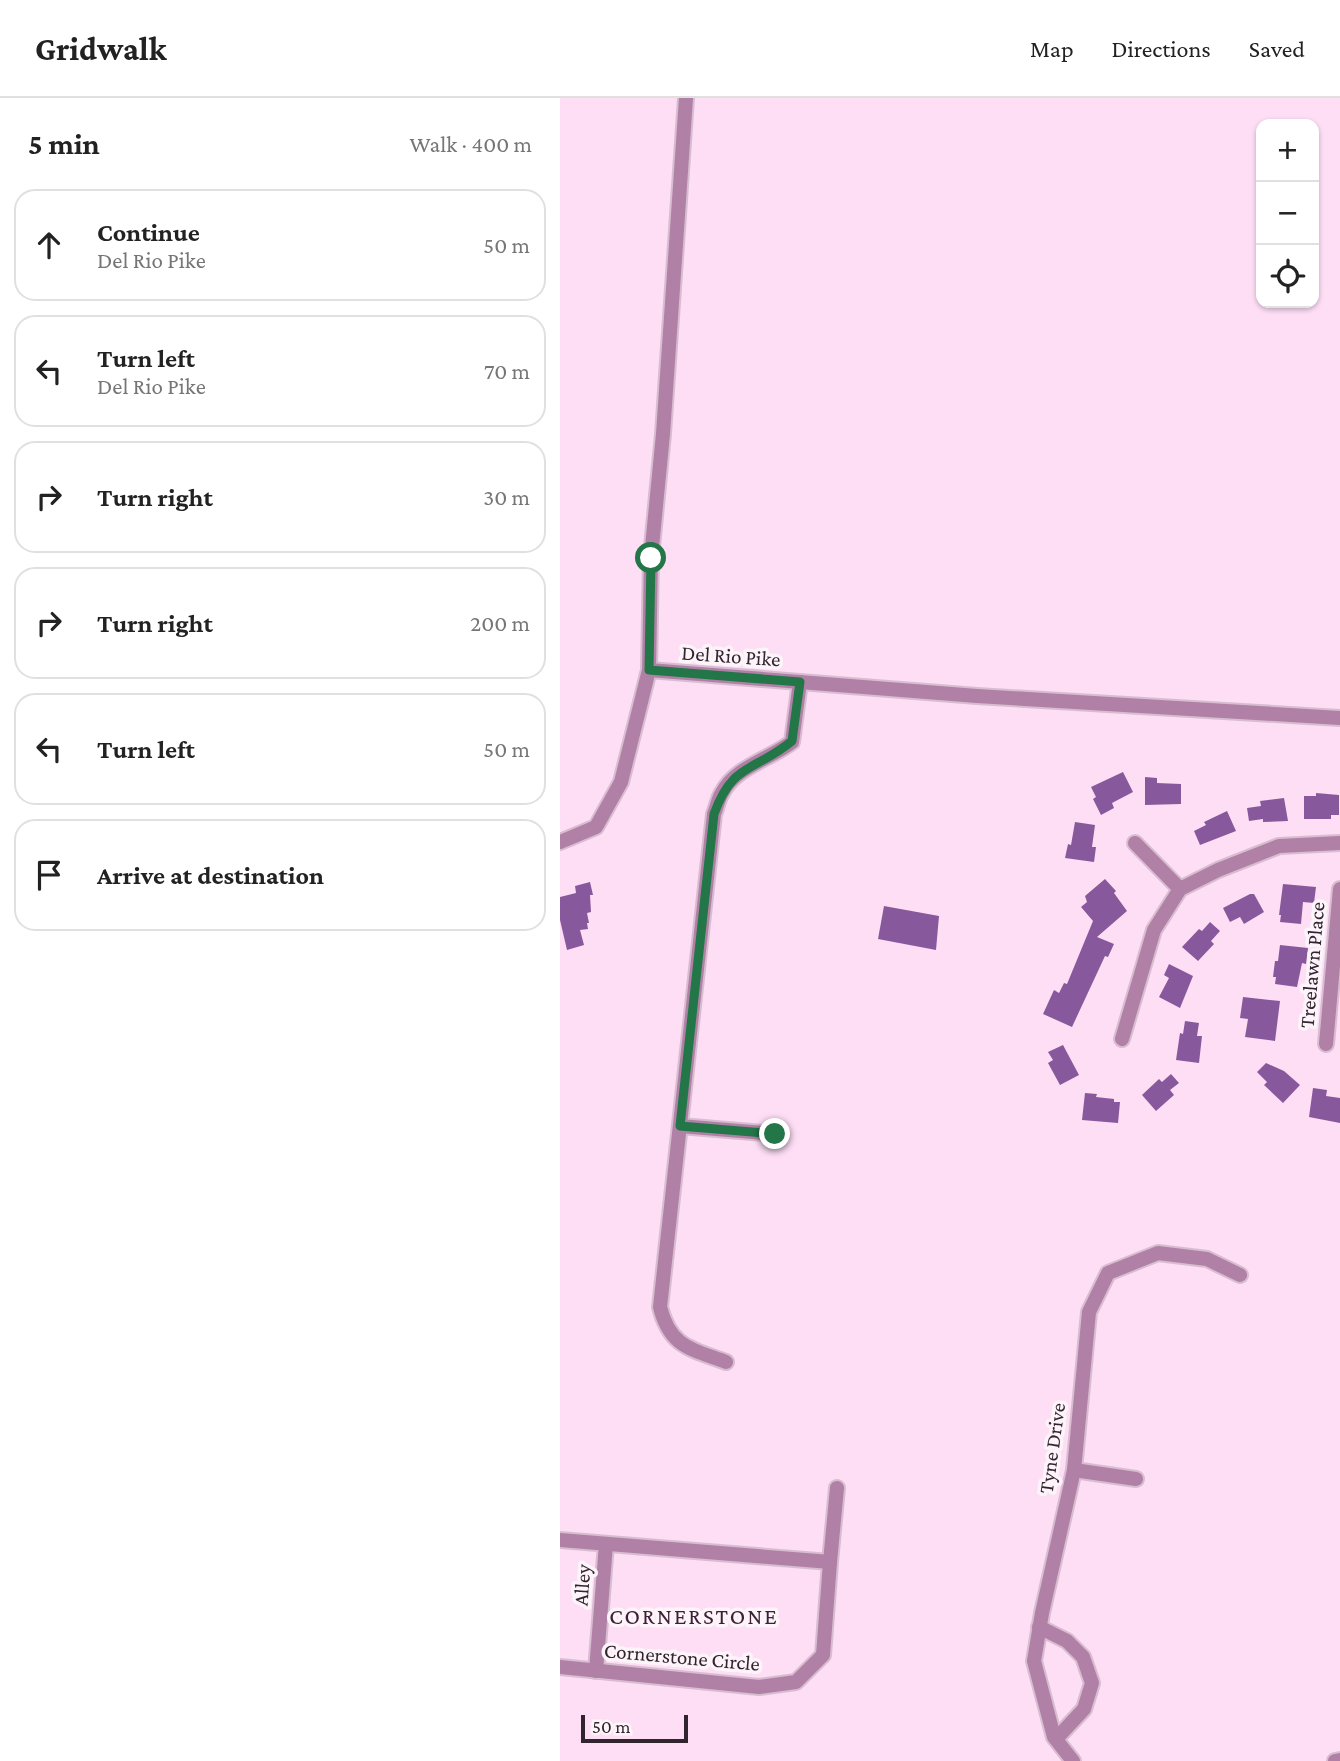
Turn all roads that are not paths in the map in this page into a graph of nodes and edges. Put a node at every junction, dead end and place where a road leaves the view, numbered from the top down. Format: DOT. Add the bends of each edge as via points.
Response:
graph roads {
  1 [pos="686,98"];
  2 [pos="649,670"];
  3 [pos="800,682"];
  4 [pos="1340,718"];
  5 [pos="560,842"];
  6 [pos="1135,843"];
  7 [pos="1340,843"];
  8 [pos="1180,889"];
  9 [pos="1340,889"];
  10 [pos="1122,1039"];
  11 [pos="1326,1044"];
  12 [pos="680,1126"];
  13 [pos="775,1134"];
  14 [pos="1240,1275"];
  15 [pos="726,1362"];
  16 [pos="1074,1470"];
  17 [pos="1136,1479"];
  18 [pos="837,1488"];
  19 [pos="560,1540"];
  20 [pos="606,1544"];
  21 [pos="830,1562"];
  22 [pos="1039,1627"];
  23 [pos="560,1668"];
  24 [pos="596,1671"];
  25 [pos="1056,1739"];
  26 [pos="1073,1761"];
  1 -- 2 [label="street, Del Rio Pike" via="651,558"];
  2 -- 3 [label="street, Del Rio Pike"];
  2 -- 5 [label="street" via="621,782 596,827"];
  3 -- 4 [label="street, Del Rio Pike"];
  3 -- 12 [label="street" via="792,741 737,774 722,792 714,814"];
  6 -- 8 [label="street"];
  7 -- 8 [label="street" via="1279,846"];
  8 -- 10 [label="street" via="1154,930"];
  9 -- 11 [label="street, Treelawn Place"];
  12 -- 13 [label="street"];
  12 -- 15 [label="street" via="660,1307 664,1326 681,1345"];
  14 -- 16 [label="street, Tyne Drive" via="1207,1259 1158,1253 1108,1273 1090,1312"];
  16 -- 17 [label="street"];
  16 -- 22 [label="street, Tyne Drive"];
  18 -- 21 [label="street, Cornerstone Circle"];
  19 -- 20 [label="street"];
  20 -- 21 [label="street"];
  20 -- 24 [label="street, Alley"];
  21 -- 24 [label="street, Cornerstone Circle" via="823,1655 796,1682 759,1687"];
  22 -- 25 [label="street, Tyne Drive" via="1034,1661"];
  22 -- 25 [label="street" via="1067,1641 1083,1657 1092,1683 1084,1709"];
  23 -- 24 [label="street, Cornerstone Circle"];
  25 -- 26 [label="street, Tyne Drive"];
}
